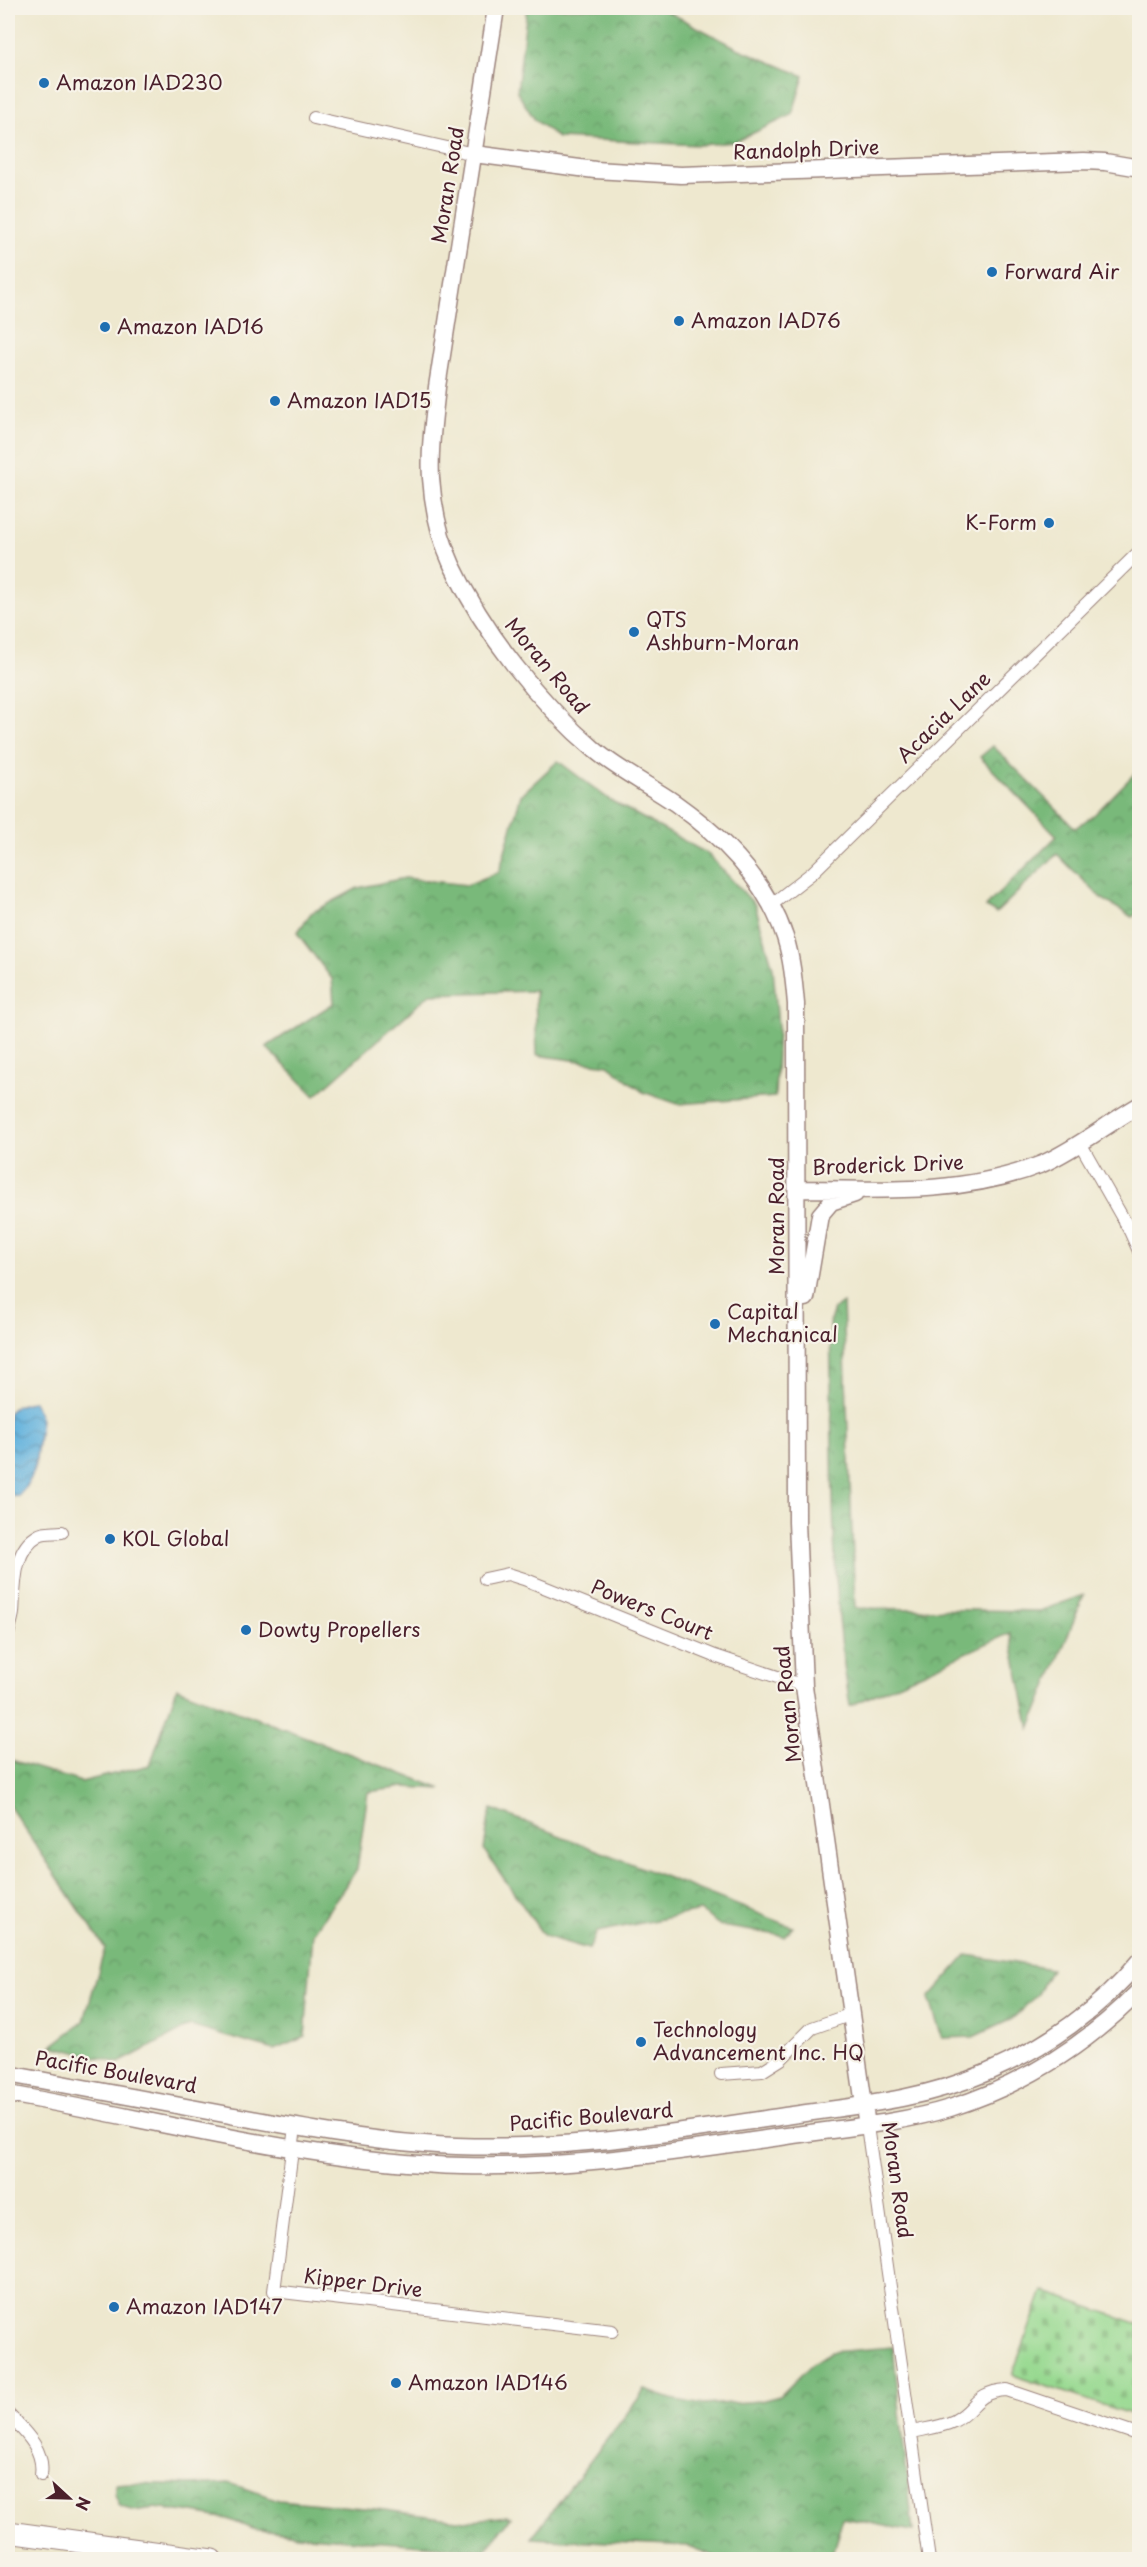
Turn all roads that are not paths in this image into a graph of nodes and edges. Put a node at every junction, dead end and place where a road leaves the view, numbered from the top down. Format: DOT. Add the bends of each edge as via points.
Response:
graph roads {
  1 [pos="496,8"];
  2 [pos="314,118"];
  3 [pos="474,154"];
  4 [pos="1140,168"];
  5 [pos="1140,551"];
  6 [pos="771,905"];
  7 [pos="1140,1105"];
  8 [pos="1080,1143"];
  9 [pos="798,1189"];
  10 [pos="867,1190"];
  11 [pos="1140,1253"];
  12 [pos="797,1365"];
  13 [pos="62,1532"];
  14 [pos="485,1579"];
  15 [pos="8,1635"];
  16 [pos="804,1686"];
  17 [pos="1140,1960"];
  18 [pos="1140,1990"];
  19 [pos="852,2014"];
  20 [pos="8,2074"];
  21 [pos="721,2074"];
  22 [pos="8,2094"];
  23 [pos="865,2104"];
  24 [pos="867,2126"];
  25 [pos="295,2127"];
  26 [pos="292,2148"];
  27 [pos="612,2331"];
  28 [pos="9,2418"];
  29 [pos="912,2432"];
  30 [pos="1140,2435"];
  31 [pos="41,2475"];
  32 [pos="8,2532"];
  33 [pos="212,2559"];
  34 [pos="929,2559"];
  1 -- 3 [label="street, Moran Road"];
  2 -- 3 [label="street"];
  3 -- 4 [label="street, Randolph Drive" via="595,170 681,175 1084,161"];
  3 -- 6 [label="street, Moran Road" via="431,447 435,504 452,564 484,623 553,711 622,771 674,802 714,833 748,869"];
  5 -- 6 [label="street, Acacia Lane" via="812,873"];
  6 -- 9 [label="street, Moran Road" via="785,938 796,1004"];
  7 -- 8 [label="street, Broderick Drive"];
  8 -- 10 [label="street, Broderick Drive" via="1043,1163 982,1182"];
  8 -- 11 [label="street"];
  9 -- 10 [label="street, Broderick Drive"];
  9 -- 12 [label="street, Moran Road"];
  10 -- 12 [label="street" via="831,1202 818,1220"];
  12 -- 16 [label="street, Moran Road"];
  13 -- 15 [label="street" via="39,1535 18,1564"];
  14 -- 16 [label="street, Powers Court" via="508,1574 714,1656"];
  16 -- 19 [label="street, Moran Road"];
  17 -- 23 [label="street, Pacific Boulevard" via="1093,2007 1017,2059 934,2091"];
  18 -- 24 [label="street, Pacific Boulevard" via="1080,2043 1014,2082 948,2108"];
  19 -- 21 [label="street" via="812,2028 781,2059 762,2071"];
  19 -- 23 [label="street, Moran Road"];
  20 -- 25 [label="street, Pacific Boulevard"];
  22 -- 26 [label="street, Pacific Boulevard"];
  23 -- 24 [label="street, Moran Road"];
  23 -- 25 [label="street, Pacific Boulevard" via="628,2139 524,2146 428,2145"];
  24 -- 26 [label="street, Pacific Boulevard" via="600,2162 537,2166 416,2164"];
  24 -- 29 [label="street, Moran Road"];
  25 -- 26 [label="street, Kipper Drive"];
  26 -- 27 [label="street, Kipper Drive" via="274,2291"];
  28 -- 31 [label="street" via="23,2429 39,2452 43,2463"];
  29 -- 30 [label="street" via="955,2421 979,2397 1006,2390"];
  29 -- 34 [label="street, Moran Road"];
  32 -- 33 [label="highway"];
}
